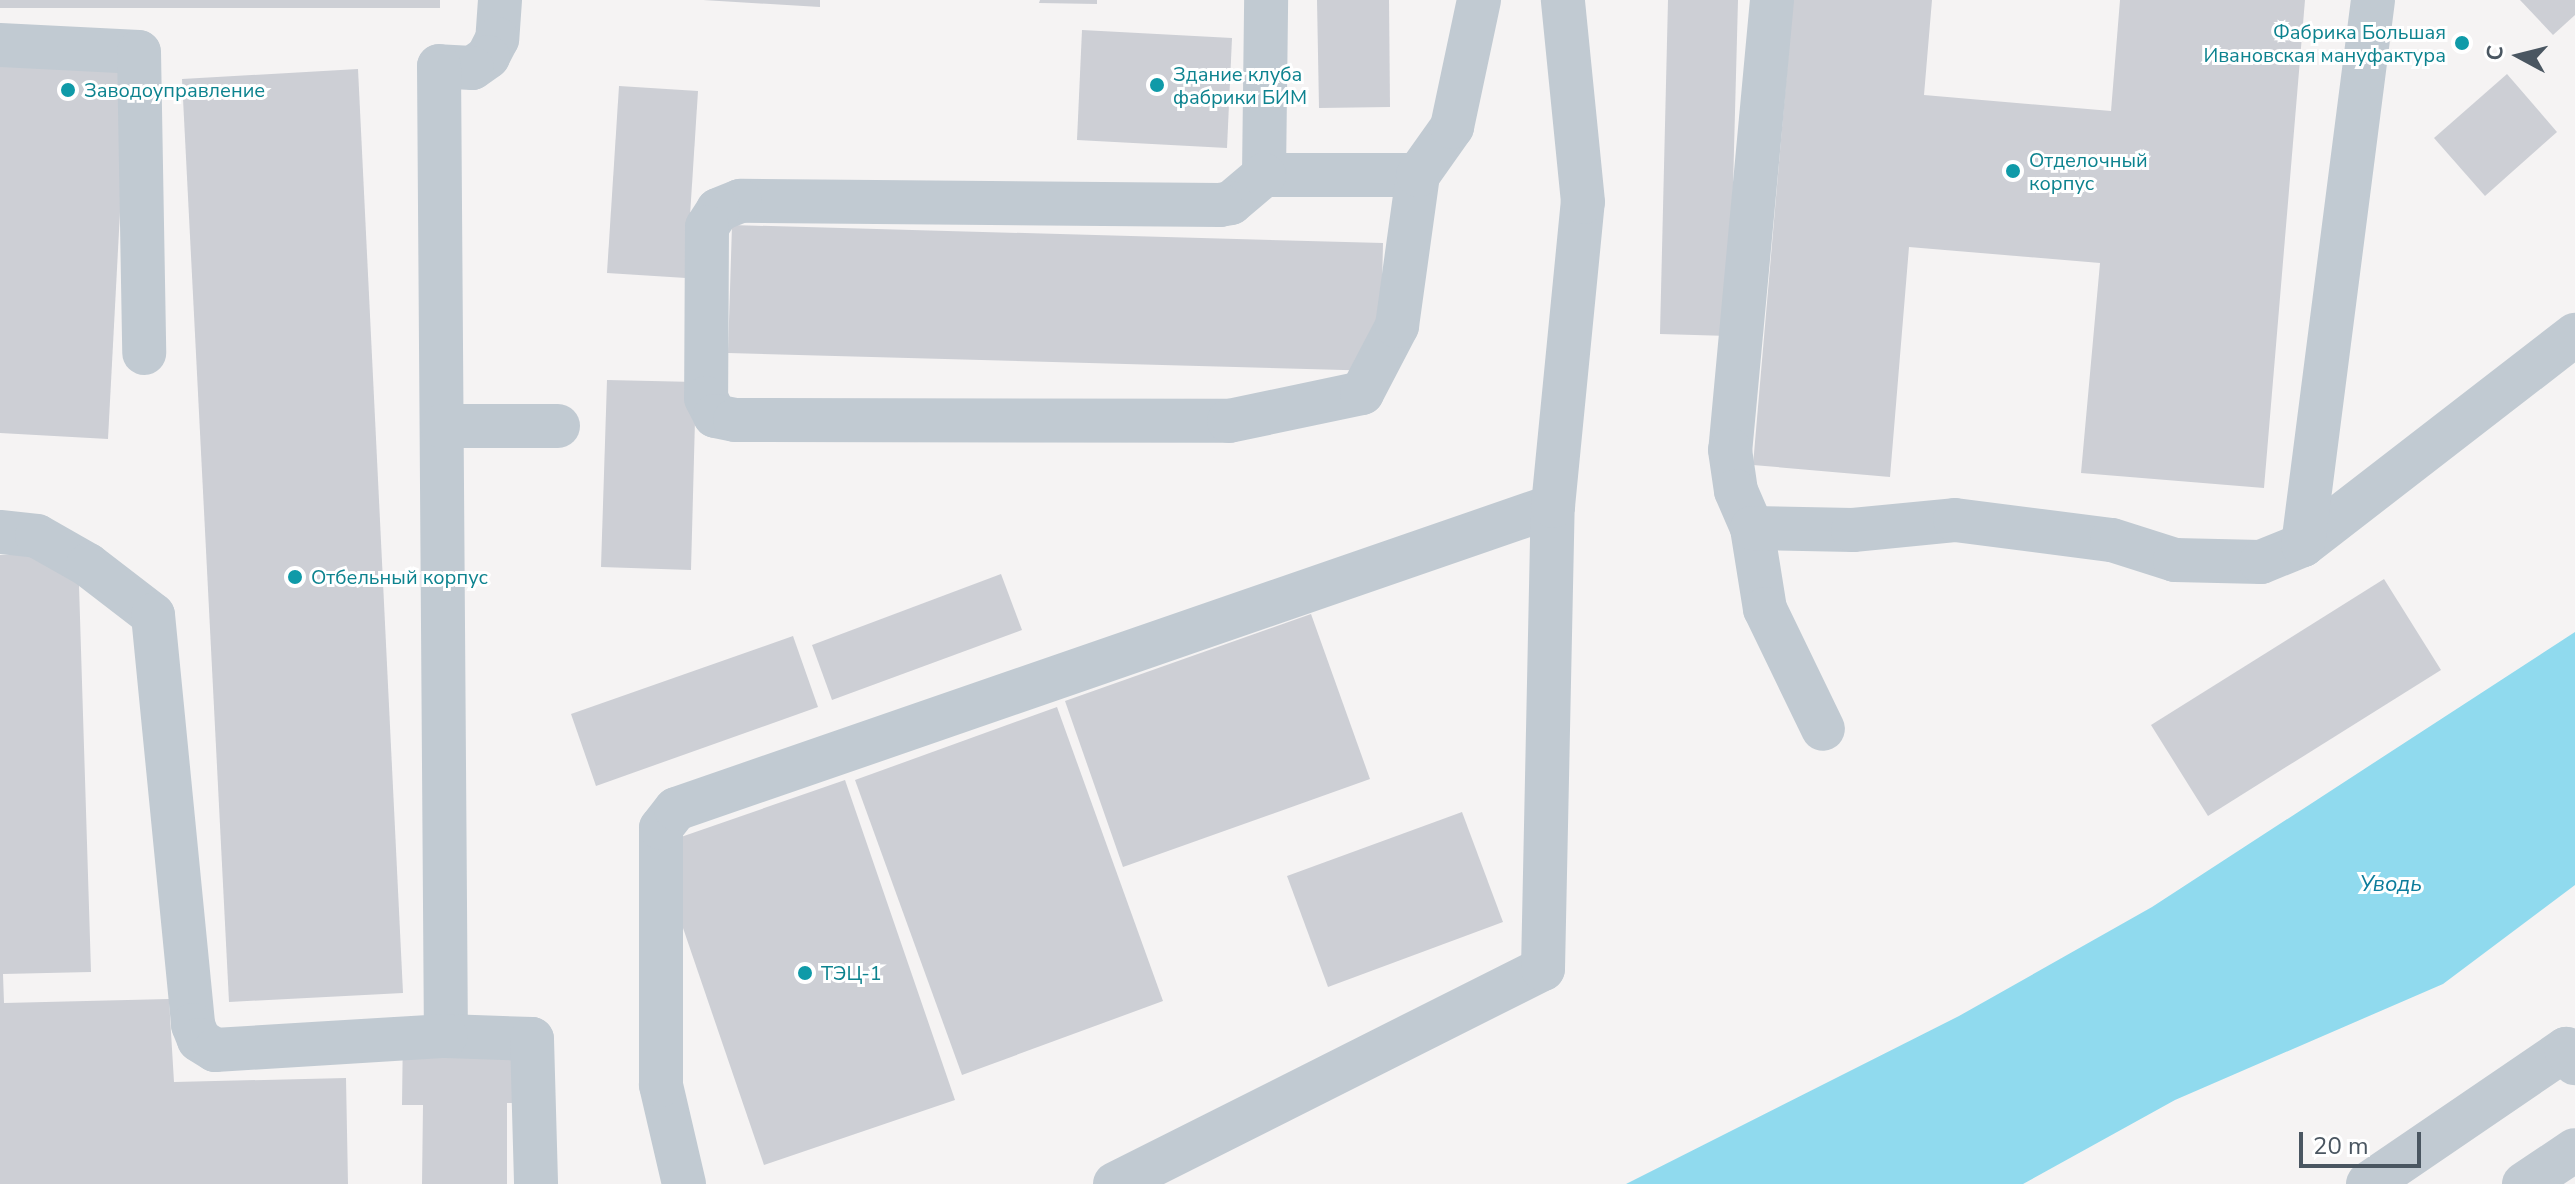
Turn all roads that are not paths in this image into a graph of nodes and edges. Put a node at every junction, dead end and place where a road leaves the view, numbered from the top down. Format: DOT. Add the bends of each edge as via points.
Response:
graph roads {
  1 [pos="500,0"];
  2 [pos="1266,0"];
  3 [pos="1479,0"];
  4 [pos="1563,0"];
  5 [pos="1772,0"];
  6 [pos="2373,0"];
  7 [pos="0,45"];
  8 [pos="1264,175"];
  9 [pos="1418,175"];
  10 [pos="2575,335"];
  11 [pos="144,353"];
  12 [pos="442,426"];
  13 [pos="558,426"];
  14 [pos="1553,506"];
  15 [pos="1752,528"];
  16 [pos="0,532"];
  17 [pos="2303,545"];
  18 [pos="1823,729"];
  19 [pos="446,1036"];
  20 [pos="2575,1063"];
  21 [pos="2575,1150"];
  22 [pos="536,1184"];
  23 [pos="684,1184"];
  24 [pos="1115,1184"];
  25 [pos="2368,1184"];
  26 [pos="2524,1184"];
  1 -- 12 [label="lane" via="497,39 488,57 472,68 439,66"];
  2 -- 8 [label="lane"];
  3 -- 9 [label="lane" via="1452,127"];
  4 -- 14 [label="lane" via="1583,202"];
  5 -- 15 [label="lane" via="1730,450 1736,491"];
  6 -- 17 [label="lane"];
  7 -- 11 [label="lane" via="139,52"];
  8 -- 9 [label="lane"];
  8 -- 9 [label="lane" via="1231,203 1220,205 740,201 718,210 707,227 706,398 715,416 735,420 1229,421 1362,393 1397,326"];
  10 -- 17 [label="lane"];
  12 -- 13 [label="lane"];
  12 -- 19 [label="lane"];
  14 -- 23 [label="lane" via="676,809 661,828 661,1085"];
  14 -- 24 [label="lane" via="1543,969"];
  15 -- 17 [label="lane" via="1853,530 1955,520 2112,540 2175,560 2220,565 2261,562"];
  15 -- 18 [label="lane" via="1765,609"];
  16 -- 19 [label="lane" via="37,536 88,565 153,615 193,1025 199,1040 215,1050"];
  19 -- 22 [label="lane" via="532,1039"];
  20 -- 25 [label="lane" via="2566,1049"];
  21 -- 26 [label="lane"];
}
